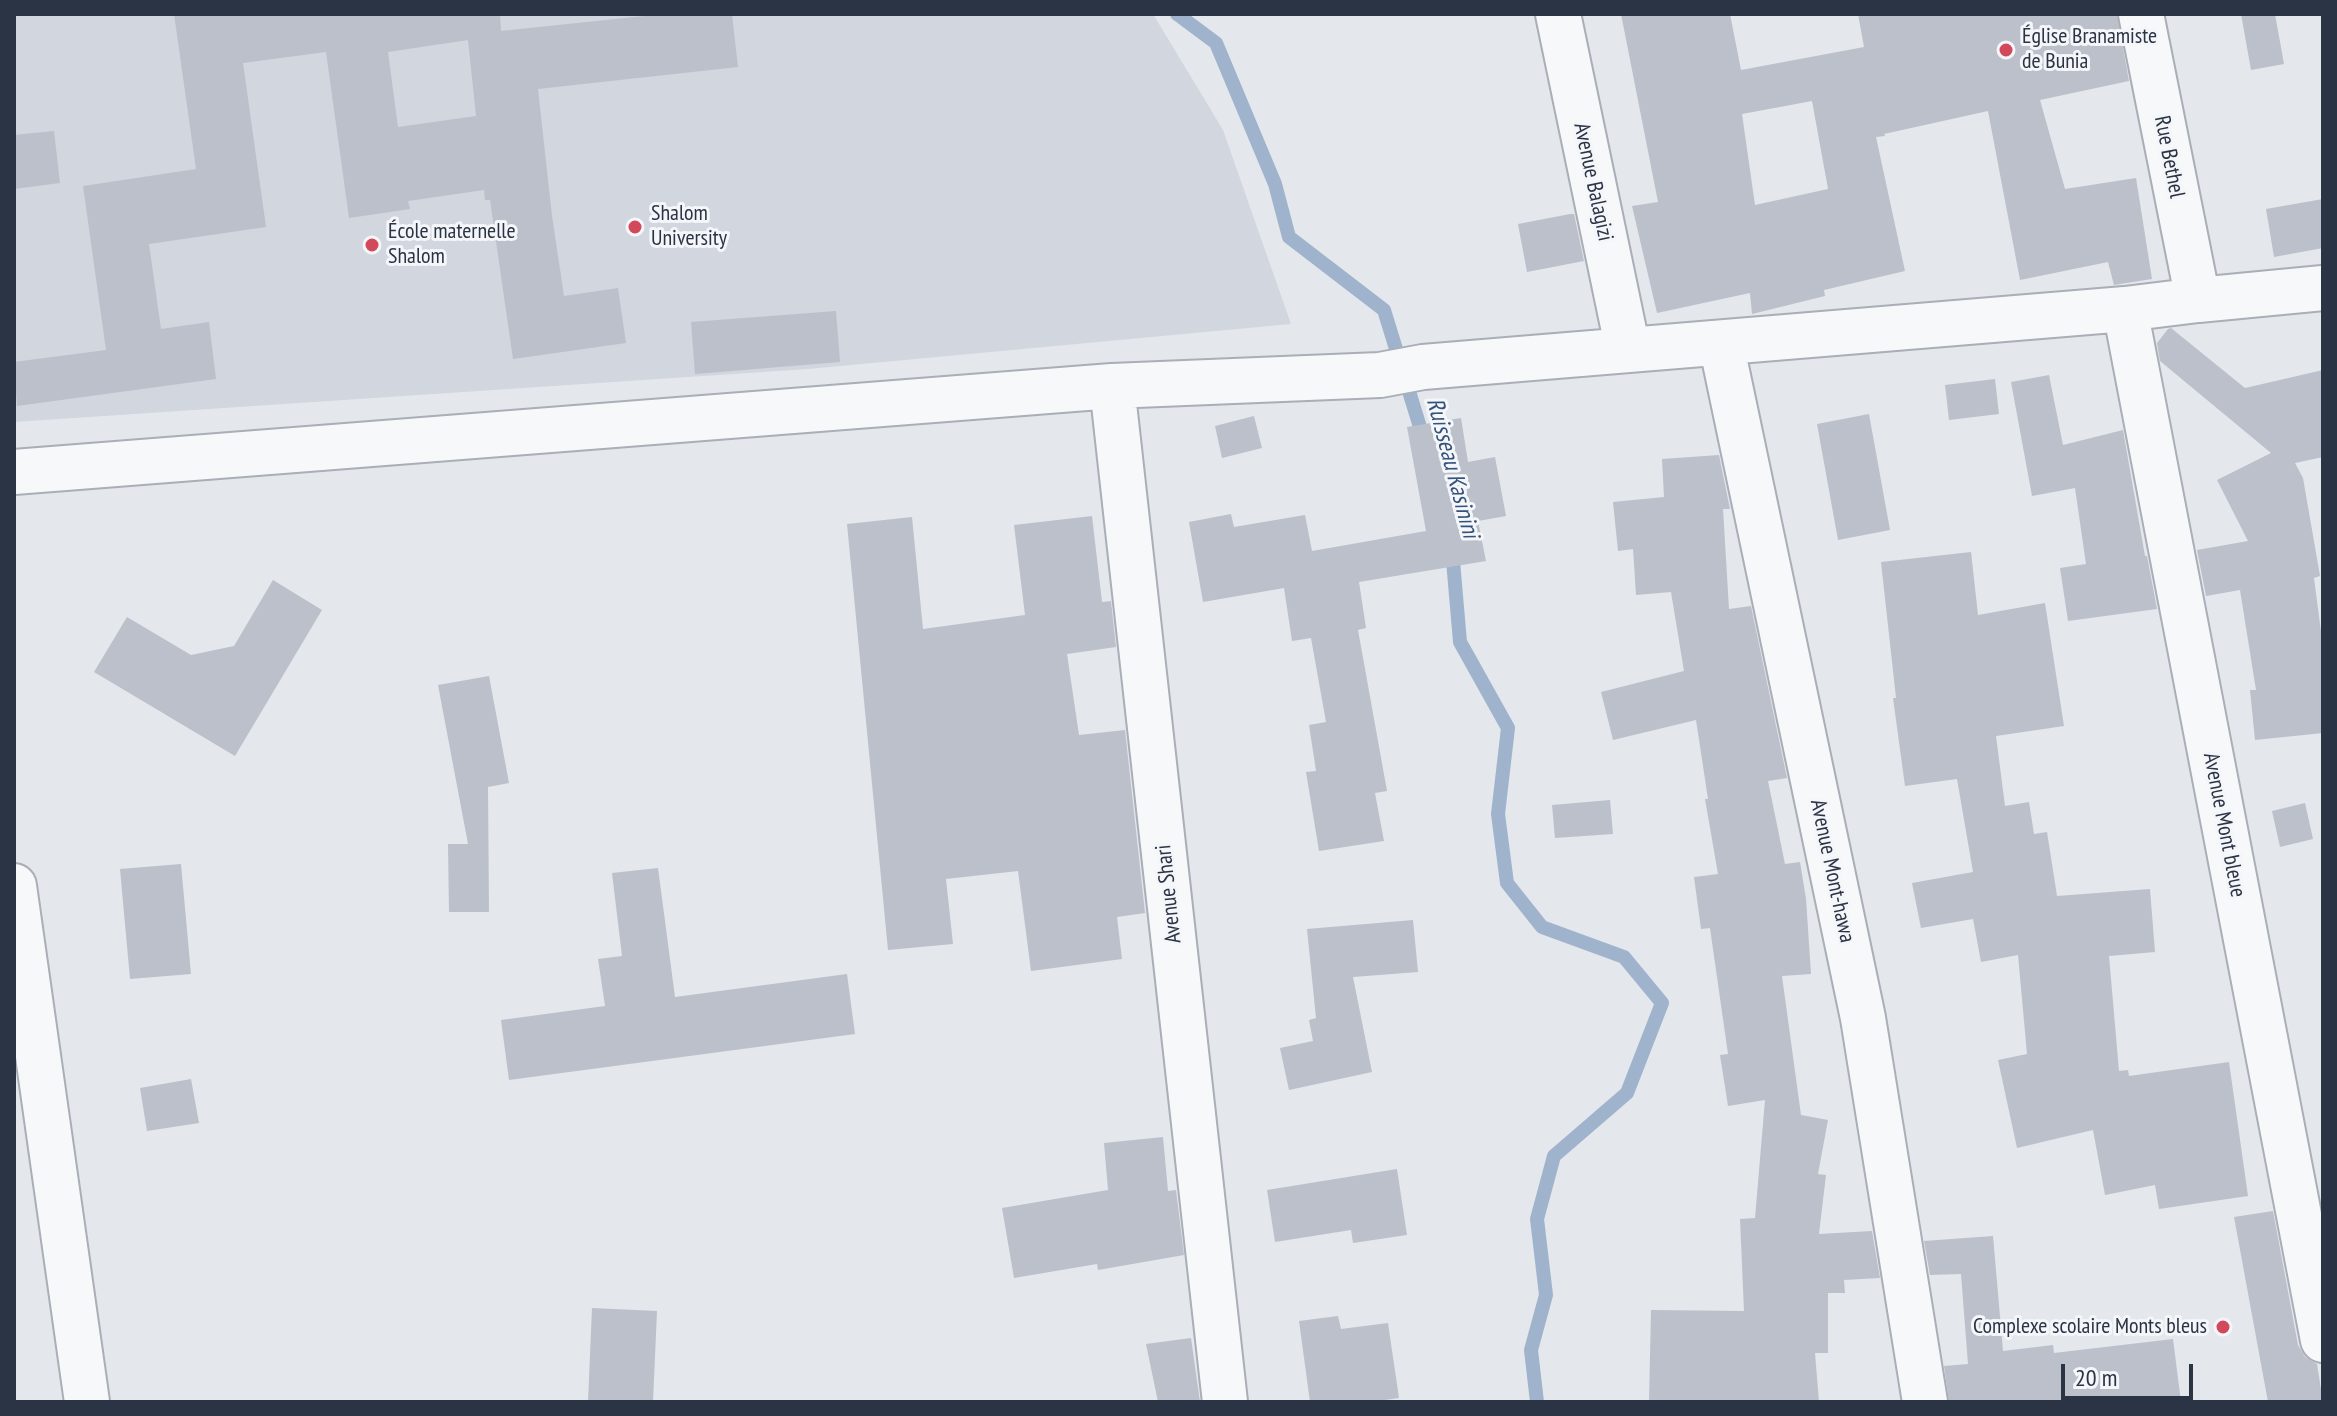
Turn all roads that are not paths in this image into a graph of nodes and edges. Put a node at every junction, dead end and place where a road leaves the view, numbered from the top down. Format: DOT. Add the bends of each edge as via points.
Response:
graph roads {
  1 [pos="1558,14"];
  2 [pos="2141,14"];
  3 [pos="2323,288"];
  4 [pos="2198,300"];
  5 [pos="2125,309"];
  6 [pos="1721,343"];
  7 [pos="1628,350"];
  8 [pos="1112,386"];
  9 [pos="14,472"];
  10 [pos="14,886"];
  11 [pos="2323,1340"];
  12 [pos="87,1402"];
  13 [pos="1225,1402"];
  14 [pos="1925,1402"];
  1 -- 7 [label="street, Avenue Balagizi"];
  2 -- 4 [label="street, Rue Bethel"];
  3 -- 4 [label="street"];
  4 -- 5 [label="street"];
  5 -- 6 [label="street"];
  5 -- 11 [label="street, Avenue Mont bleue"];
  6 -- 7 [label="street"];
  6 -- 14 [label="street, Avenue Mont-hawa" via="1863,1018"];
  7 -- 8 [label="street" via="1380,375"];
  8 -- 9 [label="street"];
  8 -- 13 [label="street, Avenue Shari"];
  10 -- 12 [label="street"];
}
